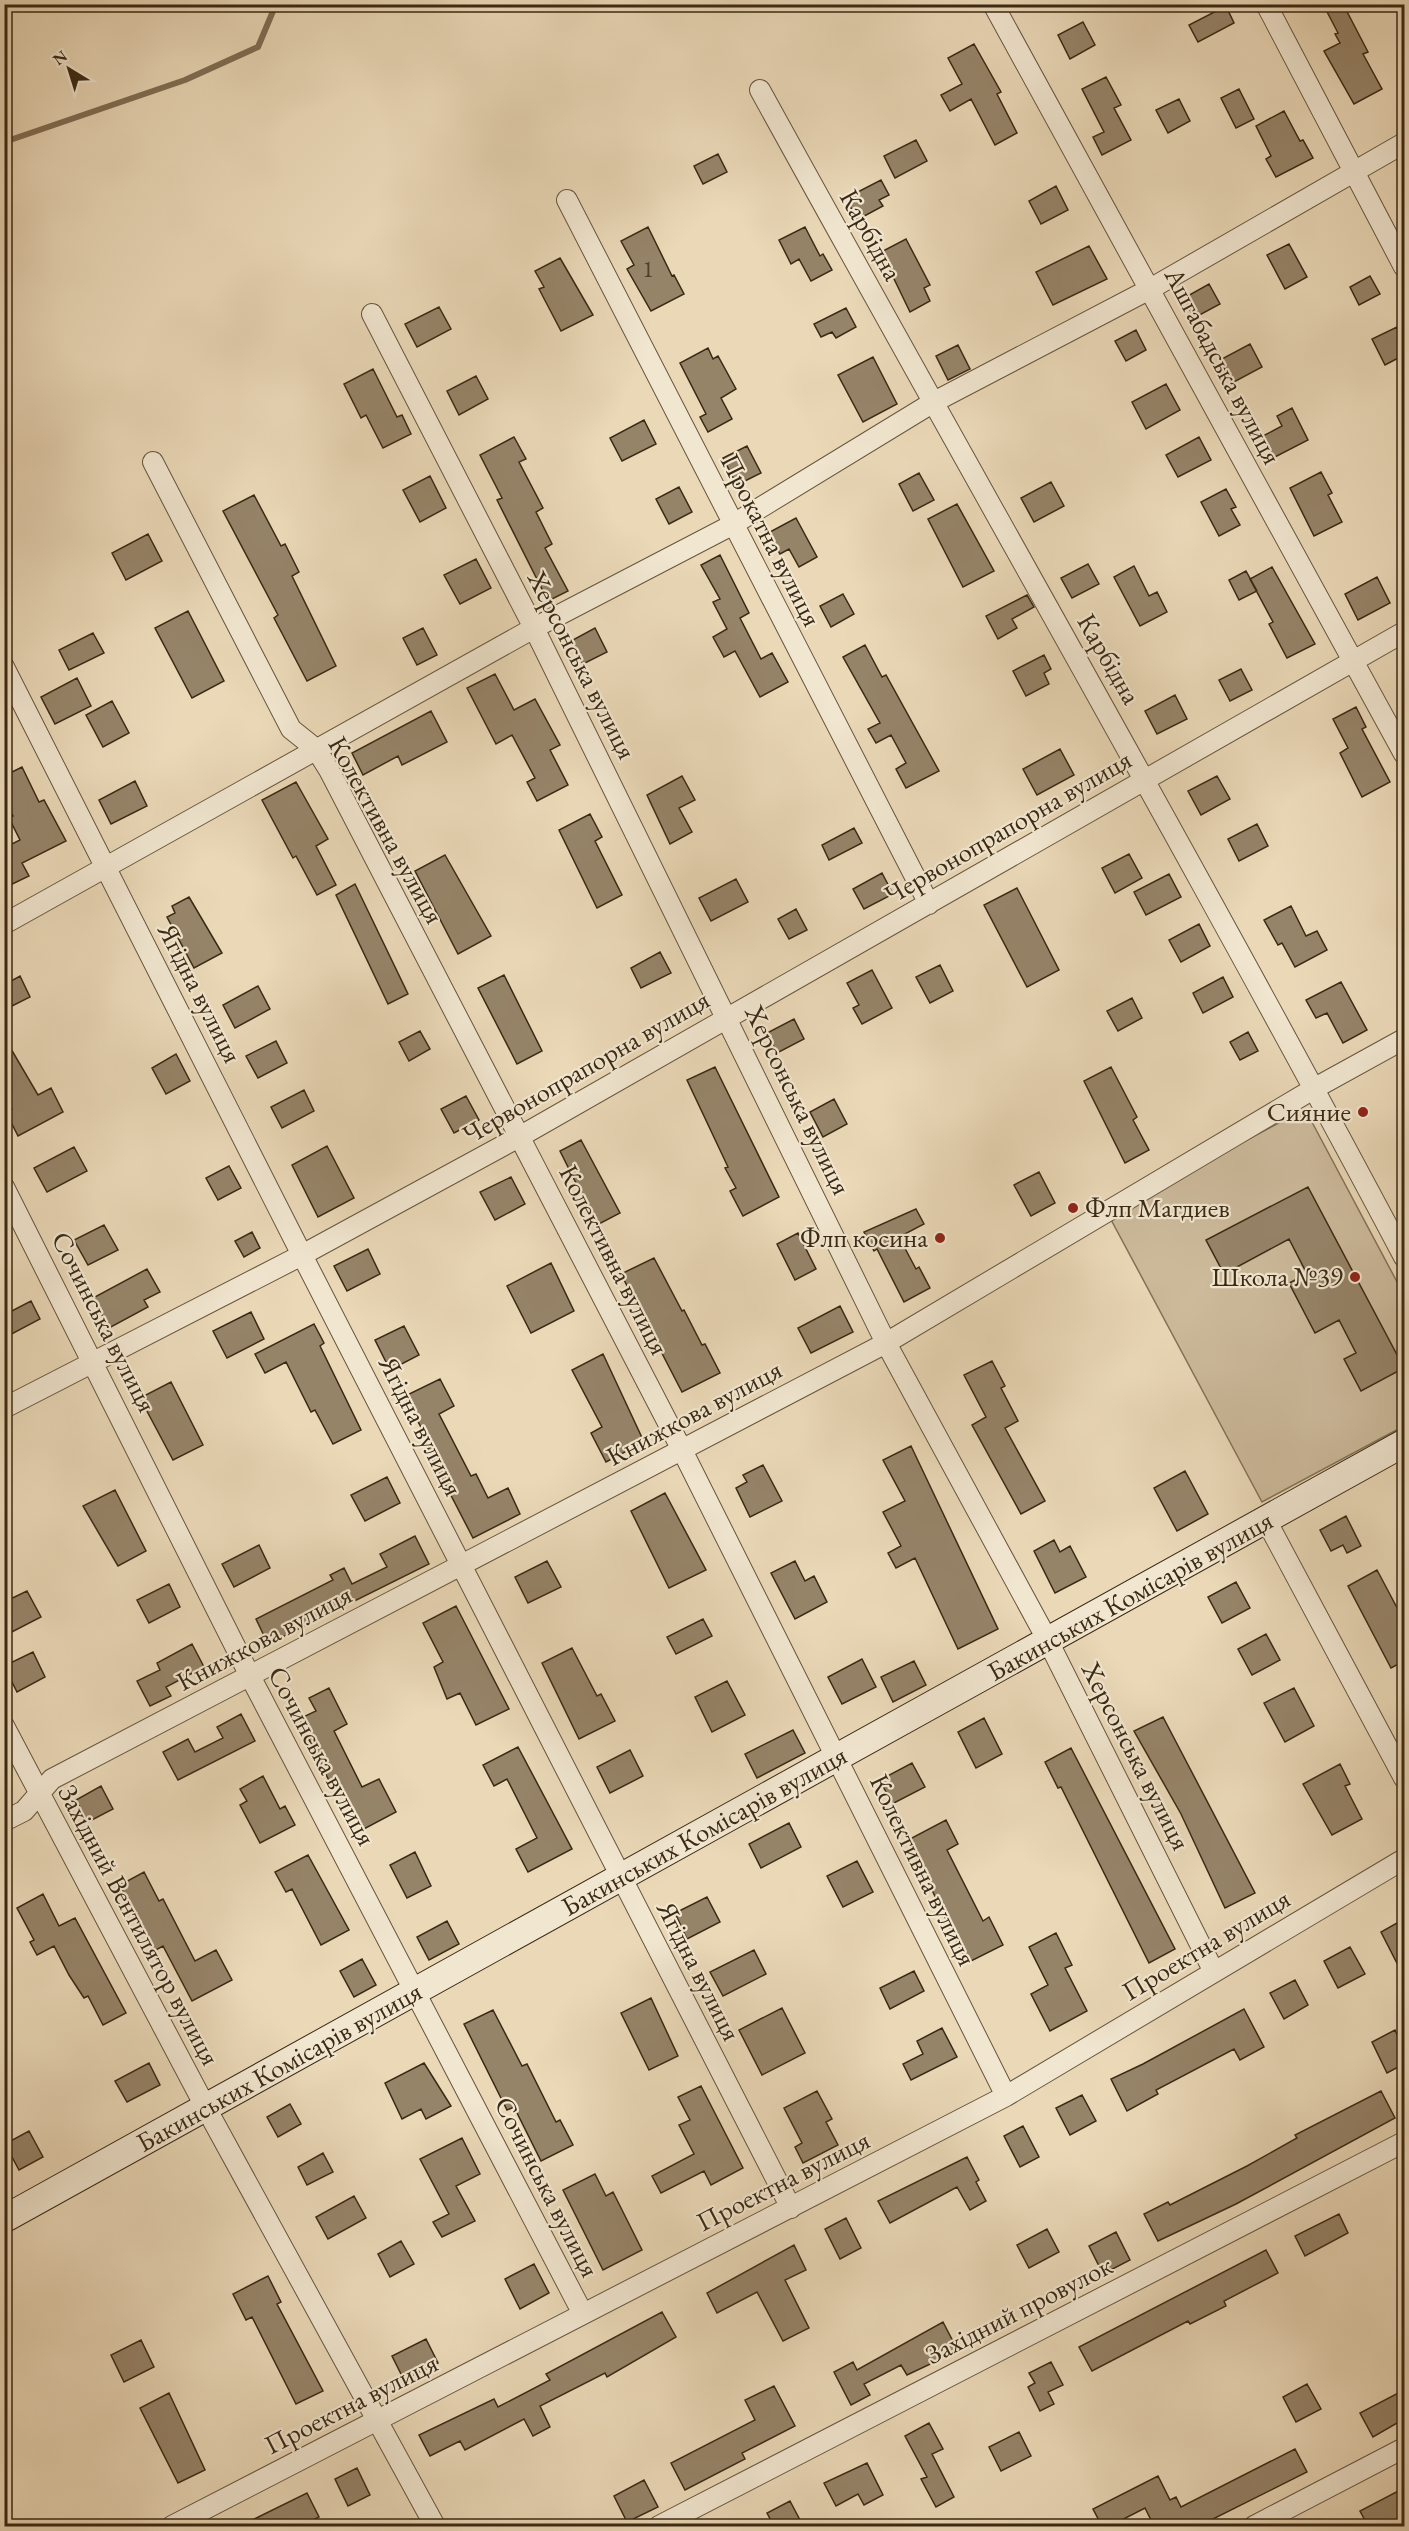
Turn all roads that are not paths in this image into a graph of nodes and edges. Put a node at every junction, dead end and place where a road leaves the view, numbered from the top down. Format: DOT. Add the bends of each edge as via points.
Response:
graph roads {
  1 [pos="993,4"];
  2 [pos="1266,4"];
  3 [pos="760,90"];
  4 [pos="1404,144"];
  5 [pos="1355,171"];
  6 [pos="567,200"];
  7 [pos="1404,267"];
  8 [pos="1150,288"];
  9 [pos="372,314"];
  10 [pos="932,403"];
  11 [pos="153,462"];
  12 [pos="732,525"];
  13 [pos="534,628"];
  14 [pos="1404,632"];
  15 [pos="1352,661"];
  16 [pos="4,668"];
  17 [pos="316,749"];
  18 [pos="1404,754"];
  19 [pos="1146,778"];
  20 [pos="106,867"];
  21 [pos="928,904"];
  22 [pos="4,924"];
  23 [pos="728,1018"];
  24 [pos="1404,1039"];
  25 [pos="1315,1088"];
  26 [pos="519,1137"];
  27 [pos="4,1187"];
  28 [pos="302,1255"];
  29 [pos="1404,1257"];
  30 [pos="886,1343"];
  31 [pos="94,1361"];
  32 [pos="4,1408"];
  33 [pos="1404,1443"];
  34 [pos="682,1450"];
  35 [pos="1266,1520"];
  36 [pos="462,1565"];
  37 [pos="1048,1641"];
  38 [pos="250,1676"];
  39 [pos="4,1726"];
  40 [pos="837,1758"];
  41 [pos="1404,1778"];
  42 [pos="39,1794"];
  43 [pos="4,1821"];
  44 [pos="1404,1859"];
  45 [pos="621,1878"];
  46 [pos="1214,1972"];
  47 [pos="415,1992"];
  48 [pos="1005,2096"];
  49 [pos="206,2108"];
  50 [pos="1404,2142"];
  51 [pos="791,2208"];
  52 [pos="4,2219"];
  53 [pos="583,2314"];
  54 [pos="378,2421"];
  55 [pos="1404,2448"];
  56 [pos="172,2526"];
  57 [pos="435,2526"];
  58 [pos="659,2526"];
  59 [pos="1254,2526"];
  1 -- 8 [label="street, Ашгабадська вулиця"];
  2 -- 5 [label="street"];
  3 -- 10 [label="street, Карбідна"];
  4 -- 5 [label="street"];
  5 -- 7 [label="street"];
  5 -- 8 [label="street"];
  6 -- 12 [label="street, Прокатна вулиця"];
  8 -- 10 [label="street"];
  8 -- 15 [label="street, Ашгабадська вулиця"];
  9 -- 13 [label="street, Херсонська вулиця"];
  10 -- 12 [label="street"];
  10 -- 19 [label="street, Карбідна"];
  11 -- 17 [label="street, Колективна вулиця" via="291,729"];
  12 -- 13 [label="street"];
  12 -- 21 [label="street, Прокатна вулиця"];
  13 -- 17 [label="street"];
  13 -- 23 [label="street, Херсонська вулиця"];
  14 -- 15 [label="street, Червонопрапорна вулиця"];
  15 -- 18 [label="street, Ашгабадська вулиця"];
  15 -- 19 [label="street, Червонопрапорна вулиця"];
  16 -- 20 [label="street, Ягідна вулиця"];
  17 -- 20 [label="street"];
  17 -- 26 [label="street, Колективна вулиця"];
  19 -- 21 [label="street, Червонопрапорна вулиця"];
  19 -- 25 [label="street, Карбідна"];
  20 -- 22 [label="street"];
  20 -- 28 [label="street, Ягідна вулиця"];
  21 -- 23 [label="street, Червонопрапорна вулиця"];
  23 -- 26 [label="street, Червонопрапорна вулиця"];
  23 -- 30 [label="street, Херсонська вулиця"];
  24 -- 25 [label="street, Книжкова вулиця"];
  25 -- 29 [label="street, Карбідна"];
  25 -- 30 [label="street, Книжкова вулиця"];
  26 -- 28 [label="street, Червонопрапорна вулиця"];
  26 -- 34 [label="street, Колективна вулиця"];
  27 -- 31 [label="street, Сочинська вулиця"];
  28 -- 31 [label="street, Червонопрапорна вулиця"];
  28 -- 36 [label="street, Ягідна вулиця"];
  30 -- 34 [label="street, Книжкова вулиця"];
  30 -- 37 [label="street, Херсонська вулиця"];
  31 -- 32 [label="street, Червонопрапорна вулиця"];
  31 -- 38 [label="street, Сочинська вулиця"];
  33 -- 35 [label="street, Бакинських Комісарів вулиця"];
  34 -- 36 [label="street, Книжкова вулиця"];
  34 -- 40 [label="street, Колективна вулиця"];
  35 -- 37 [label="street, Бакинських Комісарів вулиця"];
  35 -- 41 [label="street"];
  36 -- 38 [label="street, Книжкова вулиця"];
  36 -- 45 [label="street, Ягідна вулиця"];
  37 -- 40 [label="street, Бакинських Комісарів вулиця"];
  37 -- 46 [label="street, Херсонська вулиця"];
  38 -- 42 [label="street, Книжкова вулиця" via="52,1779"];
  38 -- 47 [label="street, Сочинська вулиця"];
  39 -- 42 [label="street, Західний Вентилятор вулиця"];
  40 -- 45 [label="street, Бакинських Комісарів вулиця"];
  40 -- 48 [label="street, Колективна вулиця"];
  42 -- 43 [label="street, Книжкова вулиця" via="24,1811"];
  42 -- 49 [label="street, Західний Вентилятор вулиця"];
  44 -- 46 [label="street, Проектна вулиця"];
  45 -- 47 [label="street, Бакинських Комісарів вулиця"];
  45 -- 51 [label="street, Ягідна вулиця"];
  46 -- 48 [label="street, Проектна вулиця"];
  47 -- 49 [label="street, Бакинських Комісарів вулиця"];
  47 -- 53 [label="street, Сочинська вулиця"];
  48 -- 51 [label="street, Проектна вулиця"];
  49 -- 52 [label="street, Бакинських Комісарів вулиця"];
  49 -- 54 [label="street, Західний Вентилятор вулиця"];
  50 -- 58 [label="street, Західний провулок"];
  51 -- 53 [label="street, Проектна вулиця"];
  53 -- 54 [label="street, Проектна вулиця"];
  54 -- 56 [label="street, Проектна вулиця"];
  54 -- 57 [label="street, Західний Вентилятор вулиця"];
  55 -- 59 [label="street"];
}
